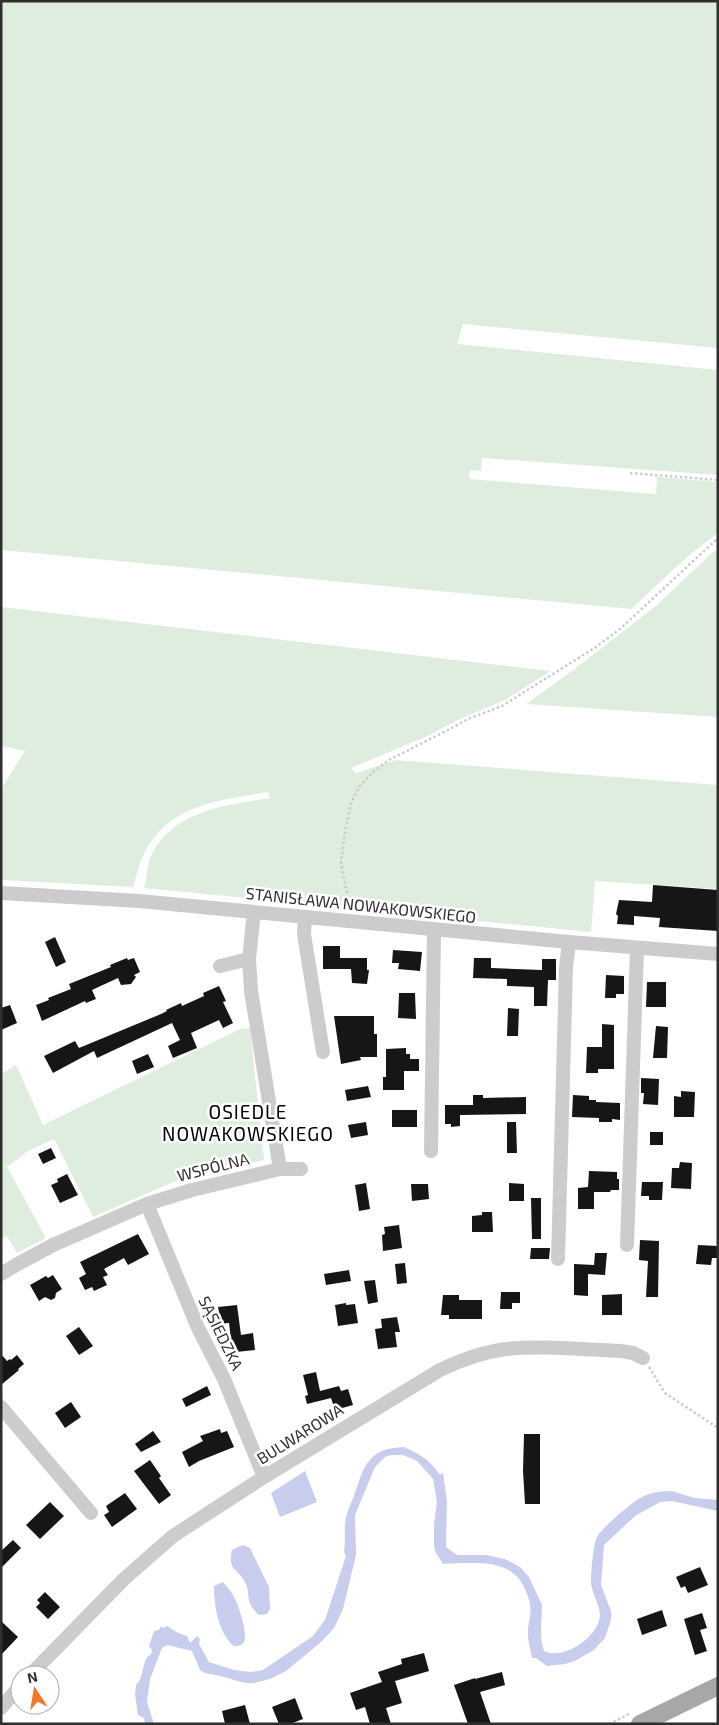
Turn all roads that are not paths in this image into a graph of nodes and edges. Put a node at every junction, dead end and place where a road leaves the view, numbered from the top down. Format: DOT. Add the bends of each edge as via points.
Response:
graph roads {
  1 [pos="1,893"];
  2 [pos="254,912"];
  3 [pos="305,917"];
  4 [pos="434,930"];
  5 [pos="569,942"];
  6 [pos="637,948"];
  7 [pos="718,954"];
  8 [pos="249,959"];
  9 [pos="220,966"];
  10 [pos="324,1052"];
  11 [pos="431,1152"];
  12 [pos="280,1169"];
  13 [pos="301,1169"];
  14 [pos="147,1204"];
  15 [pos="627,1245"];
  16 [pos="558,1259"];
  17 [pos="1,1274"];
  18 [pos="643,1358"];
  19 [pos="1,1407"];
  20 [pos="264,1476"];
  21 [pos="91,1513"];
  22 [pos="40,1665"];
  23 [pos="718,1686"];
  24 [pos="10,1698"];
  25 [pos="1,1708"];
  26 [pos="640,1724"];
  1 -- 2 [label="street, STANISŁAWA NOWAKOWSKIEGO"];
  2 -- 3 [label="street, STANISŁAWA NOWAKOWSKIEGO"];
  2 -- 8 [label="street"];
  3 -- 4 [label="street, STANISŁAWA NOWAKOWSKIEGO"];
  3 -- 10 [label="street" via="304,934"];
  4 -- 5 [label="street, STANISŁAWA NOWAKOWSKIEGO"];
  4 -- 11 [label="street"];
  5 -- 6 [label="street, STANISŁAWA NOWAKOWSKIEGO"];
  5 -- 16 [label="street"];
  6 -- 7 [label="street, STANISŁAWA NOWAKOWSKIEGO"];
  6 -- 15 [label="street"];
  8 -- 9 [label="street"];
  8 -- 12 [label="street" via="253,1006"];
  12 -- 13 [label="street, WSPÓLNA"];
  12 -- 14 [label="street, WSPÓLNA"];
  14 -- 17 [label="street, WSPÓLNA" via="53,1245"];
  14 -- 20 [label="street, SĄSIEDZKA"];
  18 -- 20 [label="street, BULWAROWA" via="621,1351 537,1348 504,1349 471,1357 433,1374"];
  19 -- 21 [label="street"];
  20 -- 22 [label="street, BULWAROWA" via="158,1547"];
  23 -- 26 [label="main road"];
  24 -- 25 [label="street"];
}
